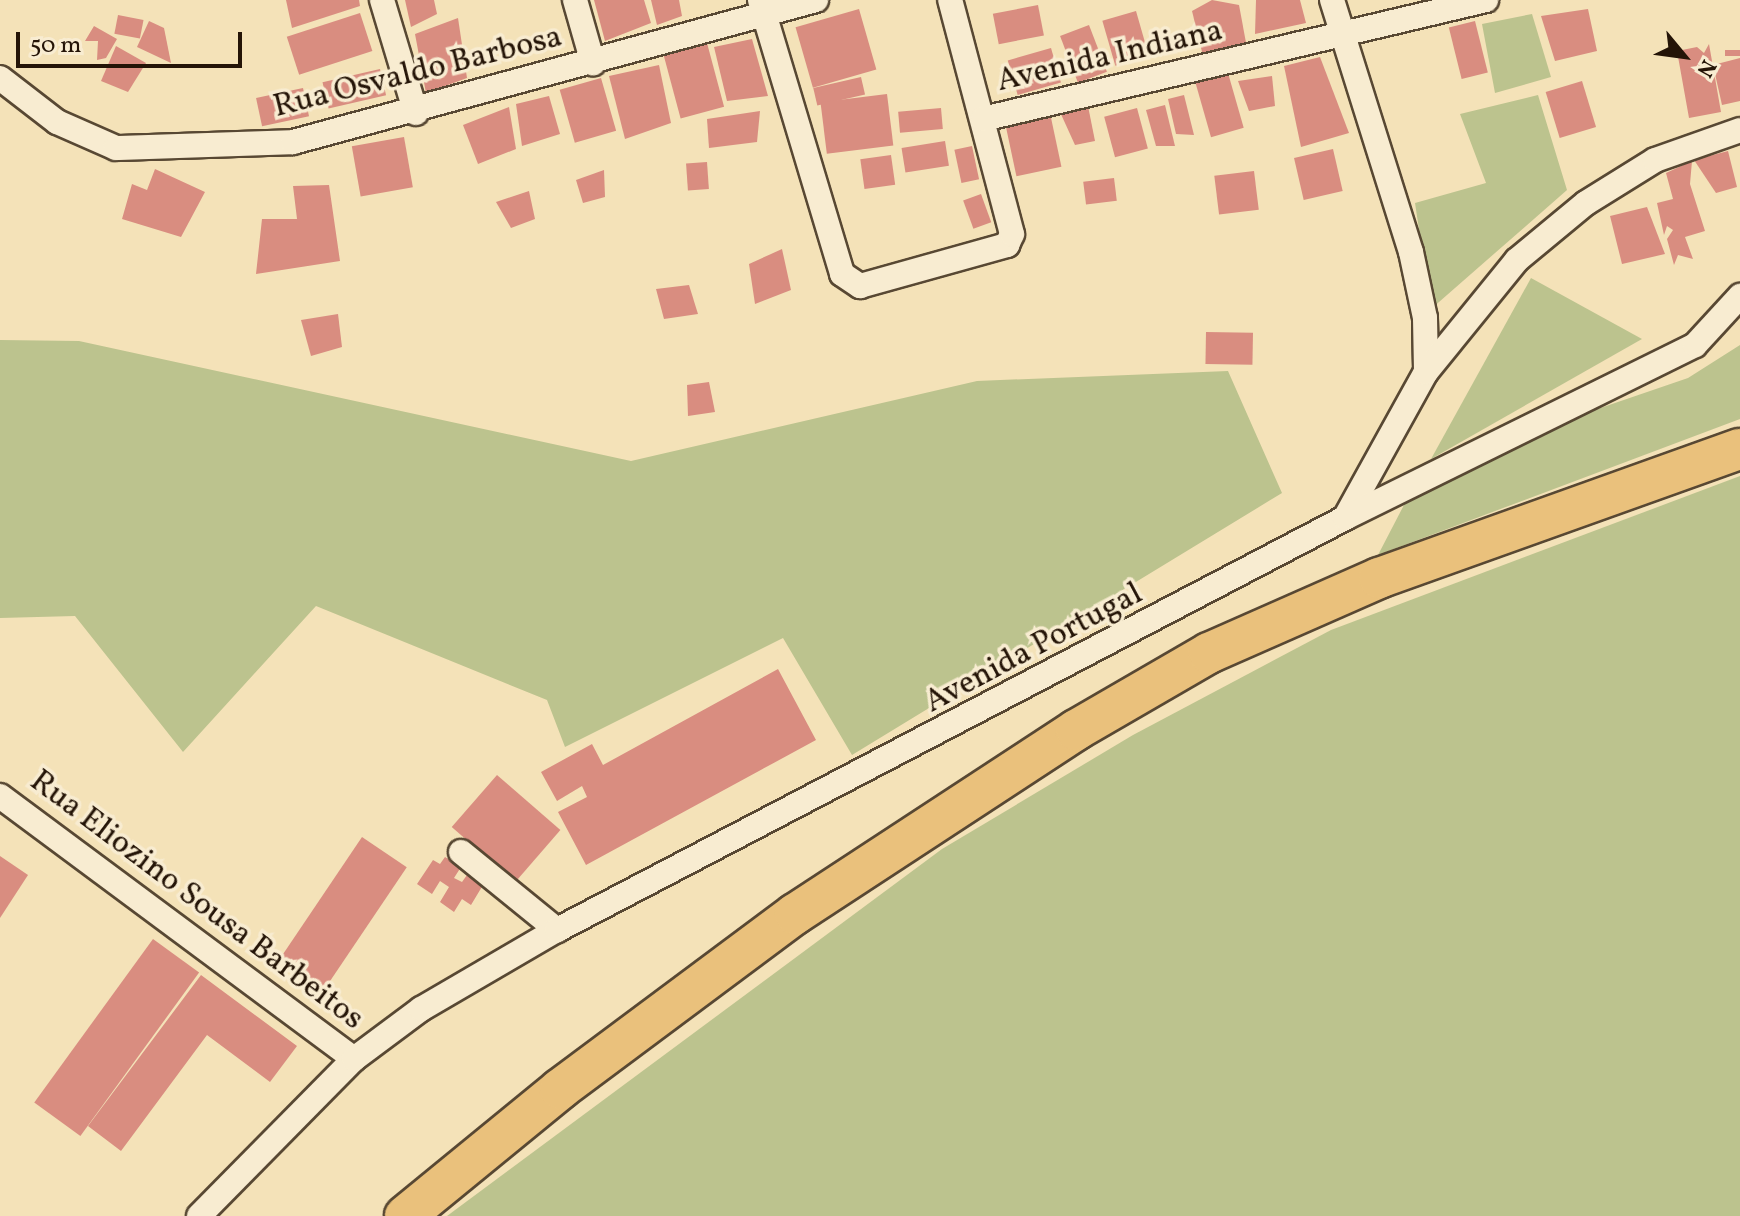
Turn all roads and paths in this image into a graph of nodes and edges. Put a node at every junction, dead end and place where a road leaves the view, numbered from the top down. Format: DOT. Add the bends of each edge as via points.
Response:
graph roads {
  1 [pos="382,0"];
  2 [pos="575,0"];
  3 [pos="816,0"];
  4 [pos="950,0"];
  5 [pos="1332,0"];
  6 [pos="1486,0"];
  7 [pos="762,7"];
  8 [pos="1342,35"];
  9 [pos="593,63"];
  10 [pos="0,78"];
  11 [pos="416,113"];
  12 [pos="983,119"];
  13 [pos="1740,130"];
  14 [pos="1740,296"];
  15 [pos="1426,372"];
  16 [pos="1740,449"];
  17 [pos="1345,518"];
  18 [pos="0,796"];
  19 [pos="461,852"];
  20 [pos="557,930"];
  21 [pos="354,1059"];
  22 [pos="199,1216"];
  23 [pos="405,1216"];
  1 -- 11 [label="street"];
  2 -- 9 [label="street"];
  3 -- 7 [label="street, Rua Osvaldo Barbosa"];
  4 -- 12 [label="street"];
  5 -- 8 [label="street"];
  6 -- 8 [label="street, Avenida Indiana"];
  7 -- 9 [label="street, Rua Osvaldo Barbosa"];
  7 -- 12 [label="street" via="842,274 860,286 1007,245 1011,222"];
  8 -- 12 [label="street, Avenida Indiana"];
  8 -- 15 [label="street" via="1411,252 1425,318"];
  9 -- 11 [label="street, Rua Osvaldo Barbosa"];
  10 -- 11 [label="street, Rua Osvaldo Barbosa" via="57,122 116,148 293,142"];
  13 -- 15 [label="street" via="1655,160 1586,203 1517,260"];
  14 -- 17 [label="street, Avenida Portugal" via="1695,345"];
  15 -- 17 [label="street"];
  16 -- 23 [label="main road" via="1379,578 1209,653 1076,730 795,914 560,1089"];
  17 -- 20 [label="street, Avenida Portugal"];
  18 -- 21 [label="street, Rua Eliozino Sousa Barbeitos"];
  19 -- 20 [label="street"];
  20 -- 21 [label="street, Avenida Portugal" via="421,1009"];
  21 -- 22 [label="street, Avenida Portugal"];
}
